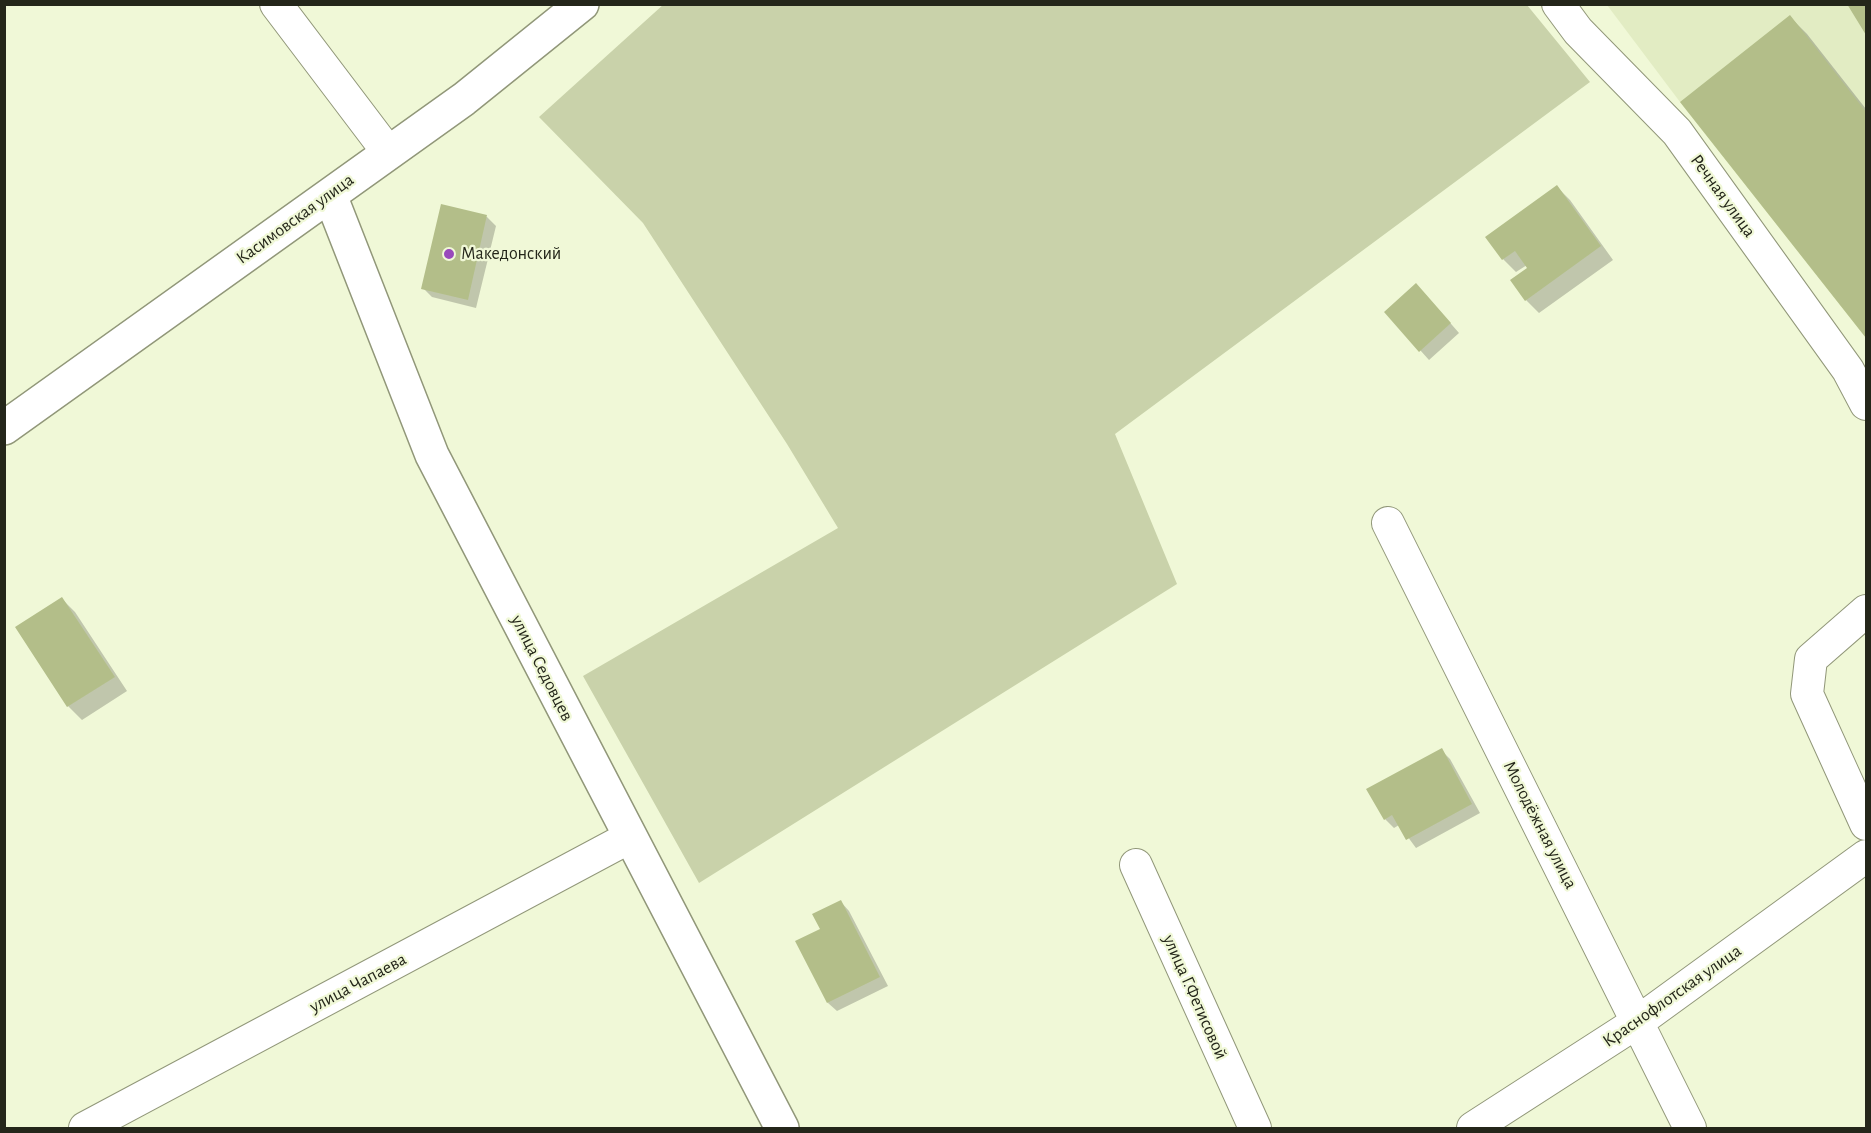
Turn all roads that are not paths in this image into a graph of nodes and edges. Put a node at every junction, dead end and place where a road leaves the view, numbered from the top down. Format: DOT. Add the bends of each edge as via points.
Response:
graph roads {
  1 [pos="276,4"];
  2 [pos="582,4"];
  3 [pos="1558,4"];
  4 [pos="388,152"];
  5 [pos="330,195"];
  6 [pos="1866,404"];
  7 [pos="4,428"];
  8 [pos="1388,523"];
  9 [pos="1866,611"];
  10 [pos="1866,824"];
  11 [pos="630,837"];
  12 [pos="1866,856"];
  13 [pos="1136,865"];
  14 [pos="1639,1021"];
  15 [pos="85,1128"];
  16 [pos="782,1128"];
  17 [pos="1255,1128"];
  18 [pos="1473,1128"];
  19 [pos="1690,1128"];
  1 -- 4 [label="street"];
  2 -- 4 [label="street, Касимовская улица" via="464,99"];
  3 -- 6 [label="street, Речная улица" via="1578,31 1677,132 1848,370"];
  4 -- 5 [label="street, Касимовская улица"];
  5 -- 7 [label="street, Касимовская улица"];
  5 -- 11 [label="street, улица Седовцев" via="432,455"];
  8 -- 14 [label="street, Молодёжная улица"];
  9 -- 10 [label="street" via="1811,659 1807,694"];
  11 -- 15 [label="street, улица Чапаева"];
  11 -- 16 [label="street, улица Седовцев"];
  12 -- 14 [label="street, Краснофлотская улица"];
  13 -- 17 [label="street, улица Г.Фетисовой"];
  14 -- 18 [label="street, Краснофлотская улица"];
  14 -- 19 [label="street, Молодёжная улица"];
}
